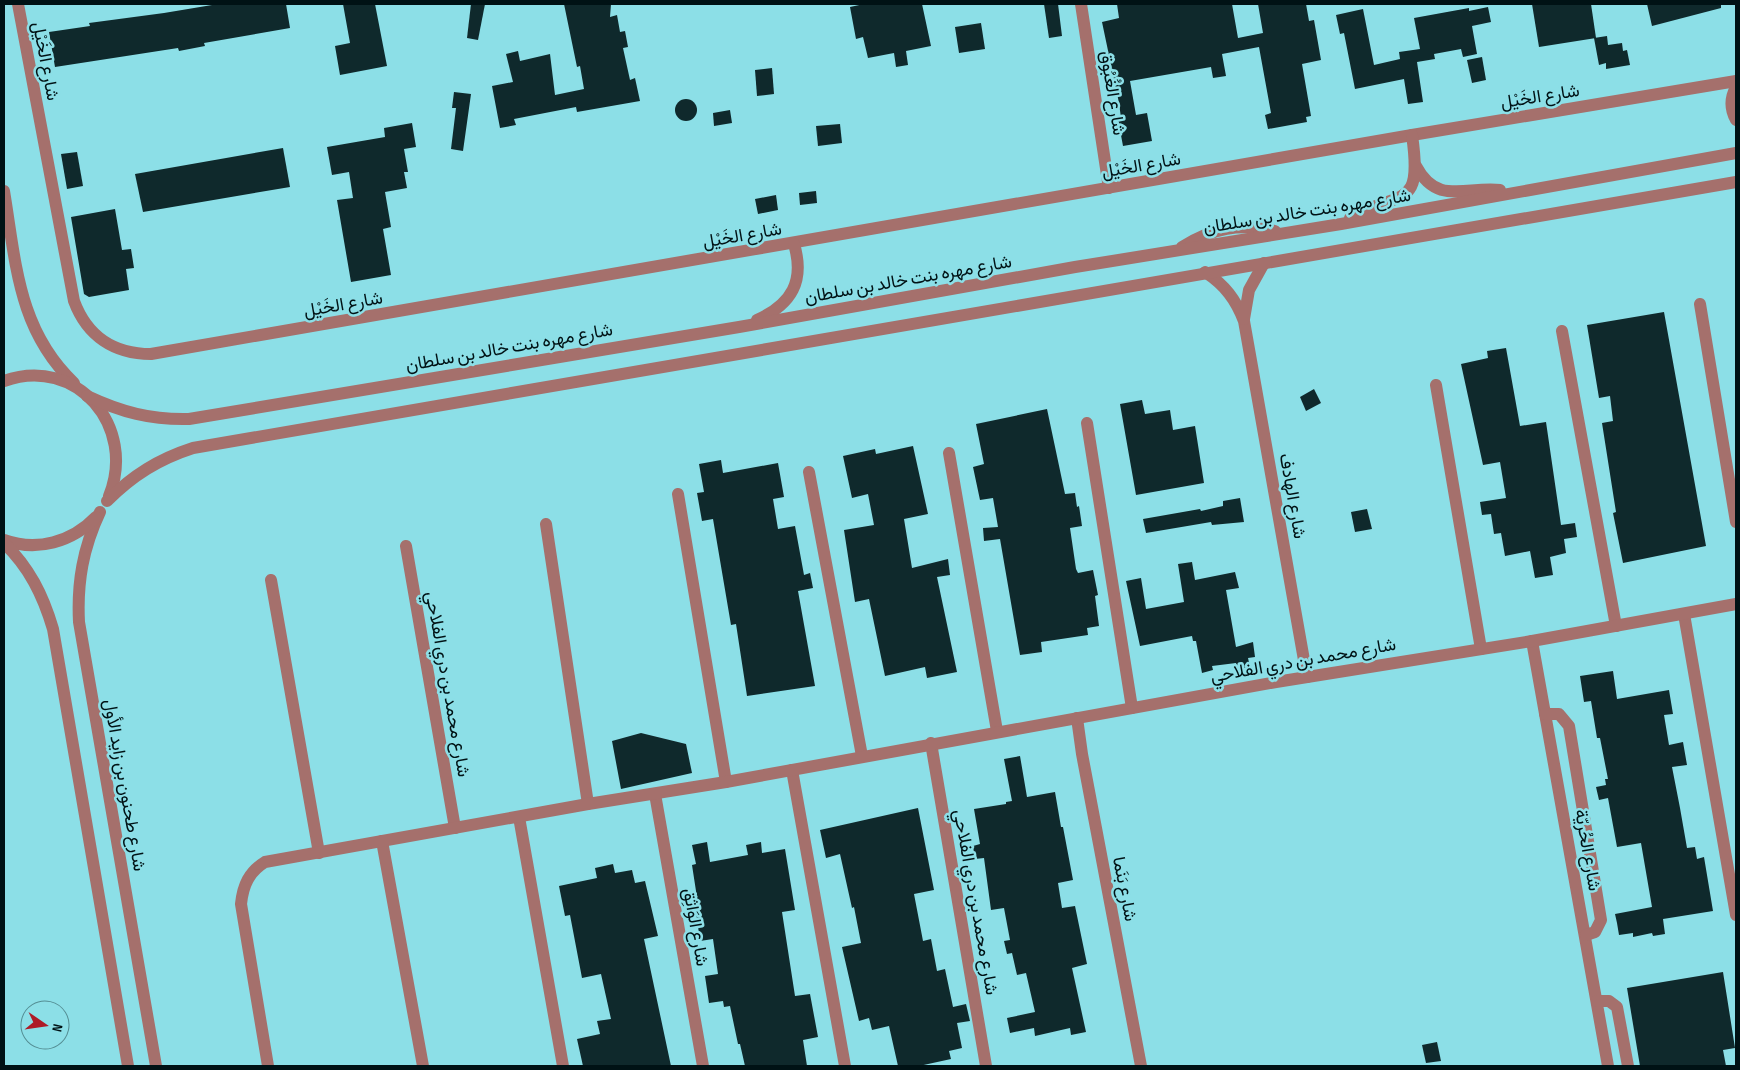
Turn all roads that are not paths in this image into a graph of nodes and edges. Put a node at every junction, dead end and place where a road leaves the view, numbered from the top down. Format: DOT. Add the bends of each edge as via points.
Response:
graph roads {
  1 [pos="18,4"];
  2 [pos="1081,4"];
  3 [pos="1736,81"];
  4 [pos="1736,88"];
  5 [pos="1736,120"];
  6 [pos="1412,135"];
  7 [pos="1736,153"];
  8 [pos="1416,166"];
  9 [pos="1736,182"];
  10 [pos="1109,188"];
  11 [pos="4,191"];
  12 [pos="1514,194"];
  13 [pos="1342,224"];
  14 [pos="794,244"];
  15 [pos="1264,263"];
  16 [pos="1205,272"];
  17 [pos="1700,304"];
  18 [pos="1244,321"];
  19 [pos="739,327"];
  20 [pos="1562,331"];
  21 [pos="4,381"];
  22 [pos="1436,385"];
  23 [pos="78,386"];
  24 [pos="88,396"];
  25 [pos="1087,423"];
  26 [pos="949,453"];
  27 [pos="809,472"];
  28 [pos="678,494"];
  29 [pos="107,500"];
  30 [pos="100,512"];
  31 [pos="1736,522"];
  32 [pos="546,524"];
  33 [pos="4,542"];
  34 [pos="406,546"];
  35 [pos="271,580"];
  36 [pos="1736,604"];
  37 [pos="1684,614"];
  38 [pos="1616,626"];
  39 [pos="1532,641"];
  40 [pos="1481,649"];
  41 [pos="1307,677"];
  42 [pos="1132,708"];
  43 [pos="1545,714"];
  44 [pos="1077,718"];
  45 [pos="997,731"];
  46 [pos="931,743"];
  47 [pos="862,756"];
  48 [pos="792,770"];
  49 [pos="726,782"];
  50 [pos="655,794"];
  51 [pos="588,804"];
  52 [pos="519,817"];
  53 [pos="455,828"];
  54 [pos="382,841"];
  55 [pos="319,853"];
  56 [pos="1736,915"];
  57 [pos="1586,935"];
  58 [pos="1597,1001"];
  59 [pos="128,1066"];
  60 [pos="156,1066"];
  61 [pos="268,1066"];
  62 [pos="423,1066"];
  63 [pos="563,1066"];
  64 [pos="703,1066"];
  65 [pos="845,1066"];
  66 [pos="986,1066"];
  67 [pos="1141,1066"];
  68 [pos="1608,1066"];
  69 [pos="1628,1066"];
  1 -- 14 [label="street, شارع الخَيْل" via="74,301 91,331 108,345 129,353 150,354"];
  2 -- 10 [label="street, شارع الغُبُوق"];
  3 -- 6 [label="street, شارع الخَيْل"];
  4 -- 5 [label="street" via="1731,102"];
  6 -- 8 [label="street"];
  6 -- 10 [label="street, شارع الخَيْل"];
  7 -- 12 [label="street, شارع مهره بنت خالد بن سلطان"];
  8 -- 12 [label="street" via="1426,180 1440,190 1498,190"];
  8 -- 13 [label="street" via="1413,183 1403,196 1358,213"];
  9 -- 15 [label="street"];
  10 -- 14 [label="street, شارع الخَيْل"];
  11 -- 23 [label="street" via="19,283 30,322 50,357"];
  12 -- 13 [label="street, شارع مهره بنت خالد بن سلطان"];
  13 -- 19 [label="street, شارع مهره بنت خالد بن سلطان"];
  14 -- 19 [label="street" via="799,271 789,297 774,311"];
  15 -- 16 [label="street"];
  15 -- 18 [label="street, شارع الهادف" via="1249,290"];
  16 -- 18 [label="street, شارع الهادف" via="1226,288"];
  16 -- 29 [label="street" via="193,448 155,462"];
  17 -- 31 [label="street"];
  18 -- 41 [label="street, شارع الهادف"];
  19 -- 24 [label="street, شارع مهره بنت خالد بن سلطان" via="189,419 147,418 126,413"];
  20 -- 38 [label="street"];
  21 -- 23 [label="street" via="34,376"];
  22 -- 40 [label="street"];
  23 -- 24 [label="street"];
  24 -- 29 [label="street" via="105,418 116,445 116,473"];
  25 -- 42 [label="street"];
  26 -- 45 [label="street"];
  27 -- 47 [label="street"];
  28 -- 49 [label="street"];
  29 -- 30 [label="street"];
  30 -- 33 [label="street" via="78,532 53,543 25,545"];
  30 -- 60 [label="street, شارع طحنون بن زايد الأول" via="81,565 79,622"];
  32 -- 51 [label="street"];
  33 -- 59 [label="street" via="38,588 53,629"];
  34 -- 53 [label="street, شارع محمد بن دري الفلاحي"];
  35 -- 55 [label="street"];
  36 -- 37 [label="street, شارع محمد بن دري الفلاحي"];
  37 -- 38 [label="street, شارع محمد بن دري الفلاحي"];
  37 -- 56 [label="street"];
  38 -- 39 [label="street, شارع محمد بن دري الفلاحي"];
  39 -- 40 [label="street, شارع محمد بن دري الفلاحي"];
  39 -- 43 [label="street, شارع الحُريّة"];
  40 -- 41 [label="street, شارع محمد بن دري الفلاحي"];
  41 -- 42 [label="street, شارع محمد بن دري الفلاحي"];
  42 -- 44 [label="street, شارع محمد بن دري الفلاحي"];
  43 -- 57 [label="street, شارع الحُريّة"];
  43 -- 57 [label="street" via="1559,714 1569,726 1601,920 1595,932"];
  44 -- 45 [label="street, شارع محمد بن دري الفلاحي"];
  44 -- 67 [label="street, شارع بَنَما"];
  45 -- 46 [label="street, شارع محمد بن دري الفلاحي"];
  46 -- 47 [label="street, شارع محمد بن دري الفلاحي"];
  46 -- 66 [label="street, شارع محمد بن دري الفلاحي"];
  47 -- 48 [label="street, شارع محمد بن دري الفلاحي"];
  48 -- 49 [label="street, شارع محمد بن دري الفلاحي"];
  48 -- 65 [label="street"];
  49 -- 50 [label="street, شارع محمد بن دري الفلاحي"];
  50 -- 51 [label="street, شارع محمد بن دري الفلاحي"];
  50 -- 64 [label="street, شارع الوَاثِق"];
  51 -- 52 [label="street, شارع محمد بن دري الفلاحي"];
  52 -- 53 [label="street, شارع محمد بن دري الفلاحي"];
  52 -- 63 [label="street"];
  53 -- 54 [label="street, شارع محمد بن دري الفلاحي"];
  54 -- 55 [label="street, شارع محمد بن دري الفلاحي"];
  54 -- 62 [label="street"];
  55 -- 61 [label="street, شارع محمد بن دري الفلاحي" via="265,862 256,868 243,891 241,904"];
  57 -- 58 [label="street, شارع الحُريّة"];
  58 -- 68 [label="street, شارع الحُريّة"];
  58 -- 69 [label="street" via="1609,1001 1617,1007"];
}
